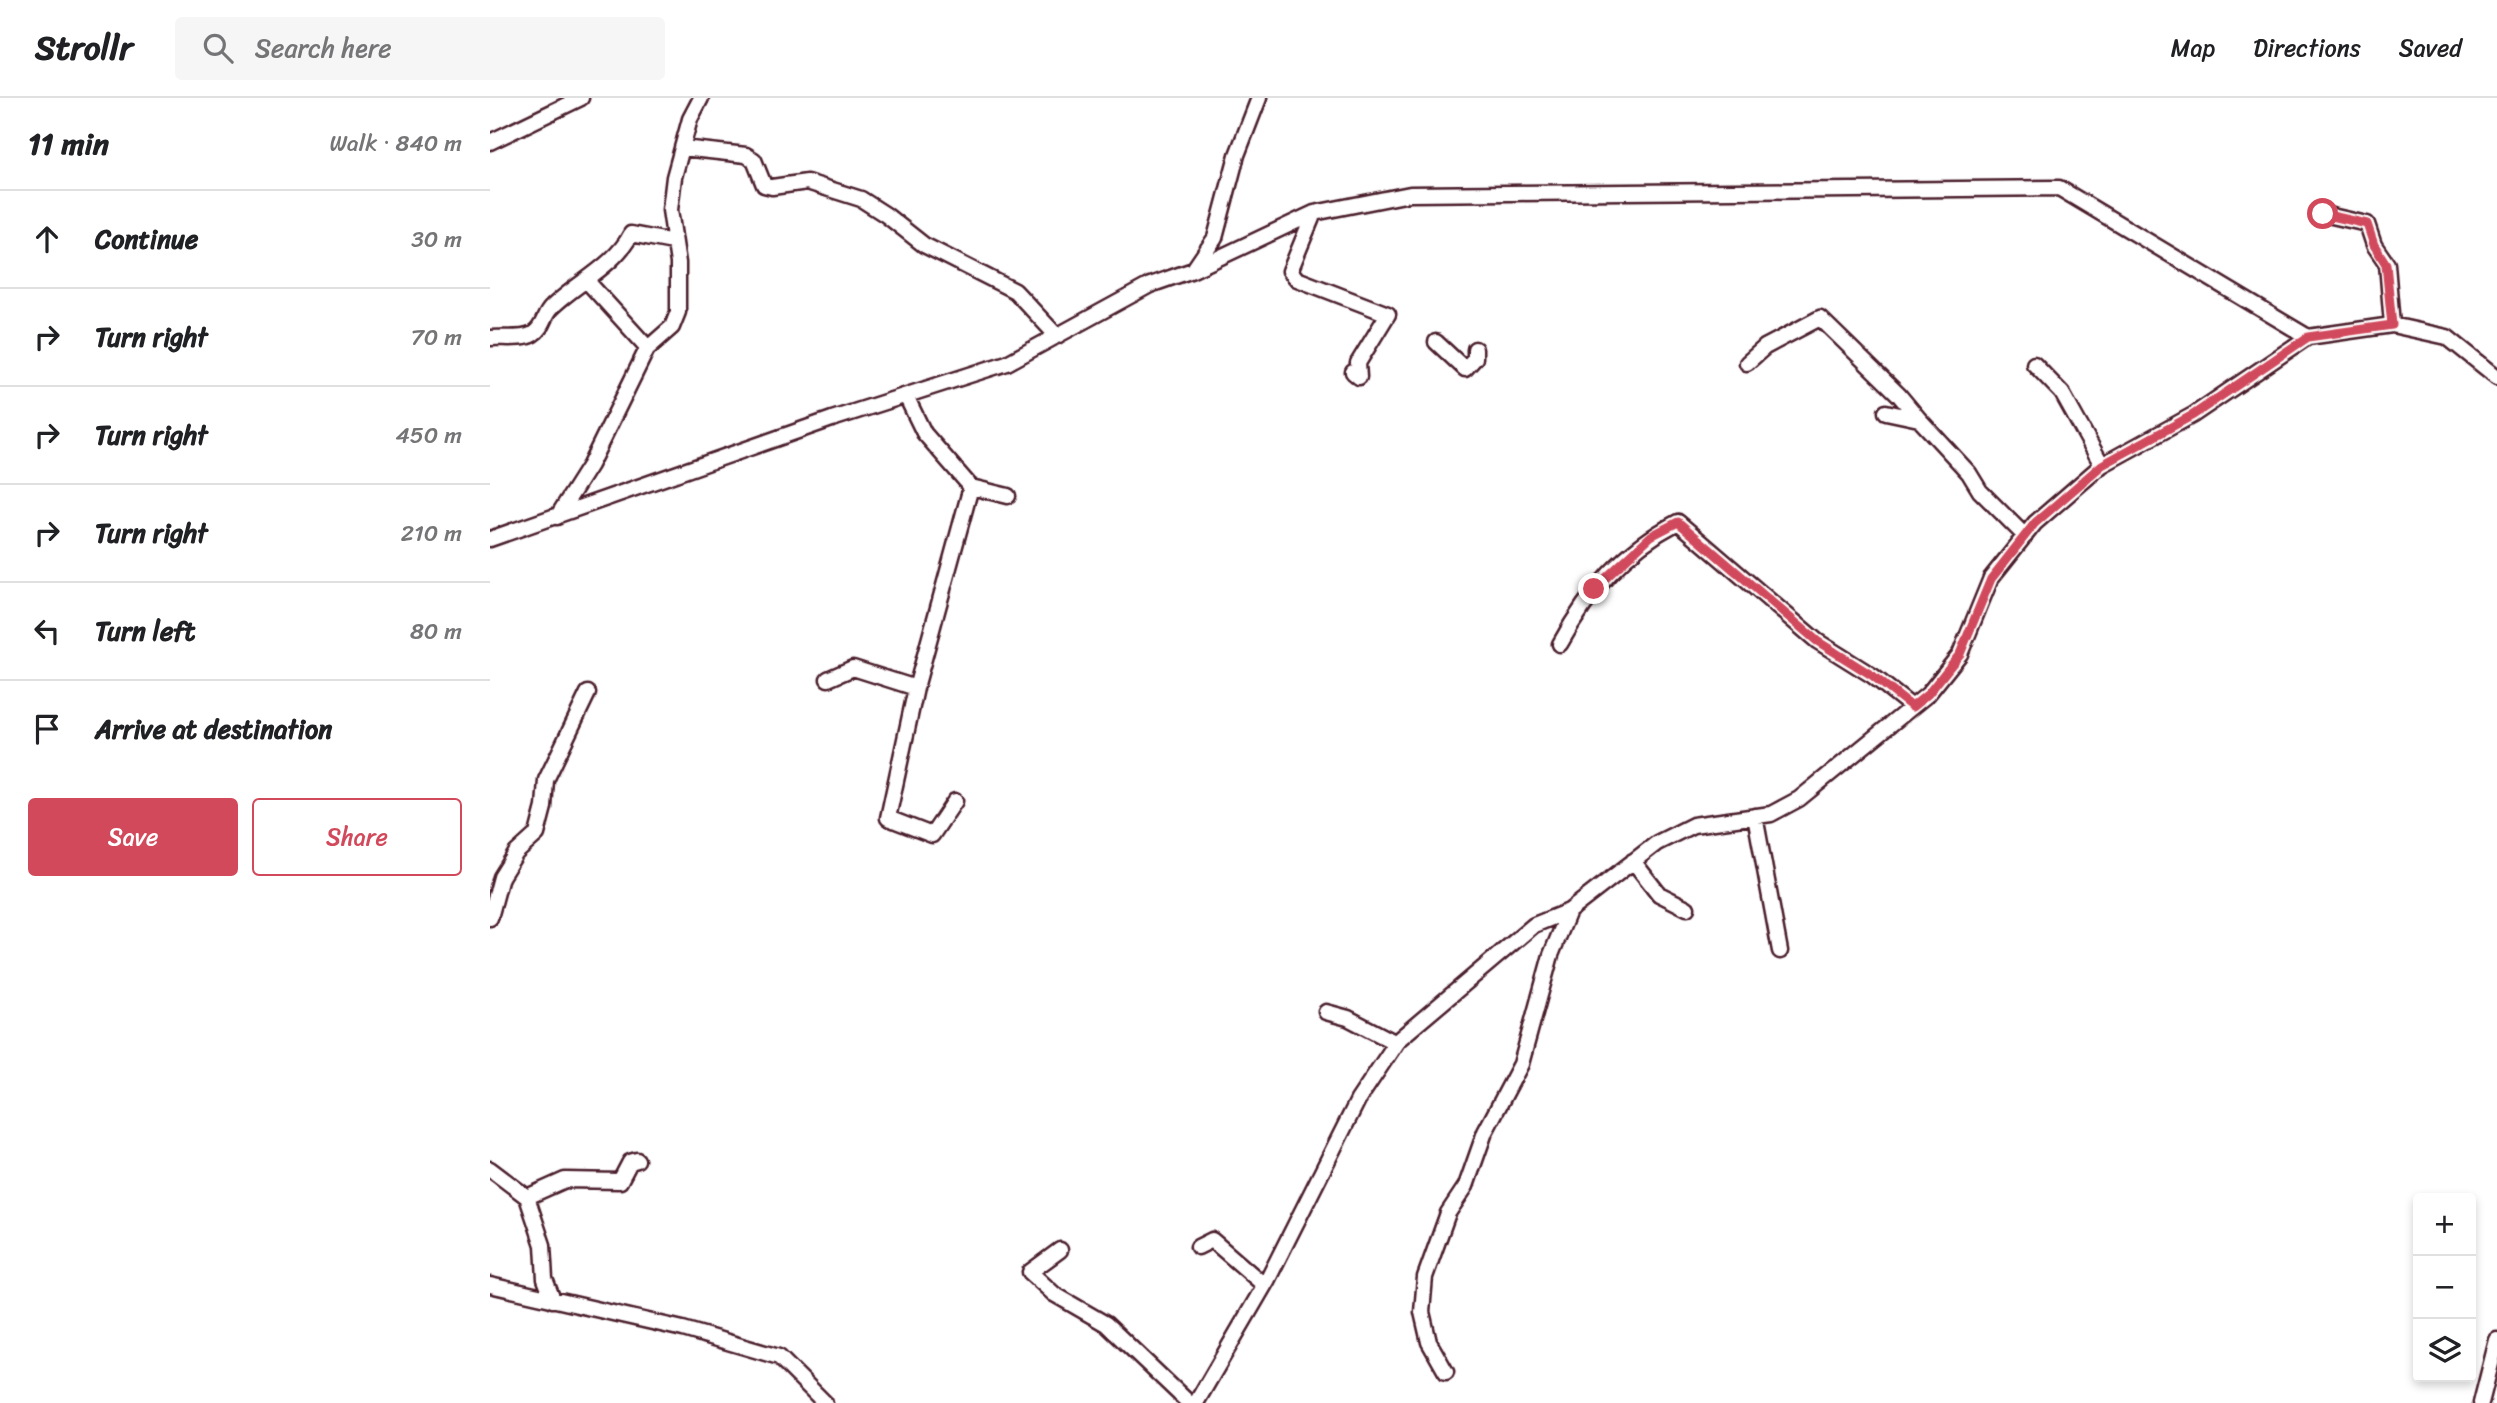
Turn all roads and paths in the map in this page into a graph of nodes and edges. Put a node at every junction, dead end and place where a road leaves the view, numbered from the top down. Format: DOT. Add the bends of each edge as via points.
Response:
graph roads {
  1 [pos="581,98"];
  2 [pos="701,98"];
  3 [pos="1259,98"];
  4 [pos="492,136"];
  5 [pos="682,148"];
  6 [pos="1314,213"];
  7 [pos="2323,214"];
  8 [pos="673,242"];
  9 [pos="1193,270"];
  10 [pos="586,280"];
  11 [pos="2392,325"];
  12 [pos="1057,336"];
  13 [pos="2308,337"];
  14 [pos="490,338"];
  15 [pos="1436,342"];
  16 [pos="648,348"];
  17 [pos="1475,349"];
  18 [pos="1747,363"];
  19 [pos="2034,364"];
  20 [pos="1353,372"];
  21 [pos="2497,377"];
  22 [pos="906,396"];
  23 [pos="1886,412"];
  24 [pos="1919,419"];
  25 [pos="2102,465"];
  26 [pos="971,487"];
  27 [pos="1008,496"];
  28 [pos="556,517"];
  29 [pos="2025,536"];
  30 [pos="490,539"];
  31 [pos="1560,644"];
  32 [pos="828,679"];
  33 [pos="916,688"];
  34 [pos="588,693"];
  35 [pos="1912,707"];
  36 [pos="955,801"];
  37 [pos="1755,816"];
  38 [pos="1633,861"];
  39 [pos="1687,908"];
  40 [pos="1569,911"];
  41 [pos="490,918"];
  42 [pos="1780,951"];
  43 [pos="1326,1012"];
  44 [pos="1396,1043"];
  45 [pos="637,1160"];
  46 [pos="490,1169"];
  47 [pos="527,1197"];
  48 [pos="1198,1247"];
  49 [pos="1060,1250"];
  50 [pos="490,1285"];
  51 [pos="1264,1285"];
  52 [pos="553,1300"];
  53 [pos="2497,1340"];
  54 [pos="1446,1372"];
  55 [pos="825,1403"];
  56 [pos="1189,1403"];
  57 [pos="1196,1403"];
  58 [pos="2481,1403"];
  1 -- 4 [label="street"];
  2 -- 5 [label="street"];
  3 -- 9 [label="street" via="1237,155 1215,238"];
  5 -- 8 [label="street" via="670,210"];
  5 -- 12 [label="street" via="746,155 754,160 764,185 807,182 861,200 924,246 1015,291"];
  6 -- 9 [label="street"];
  6 -- 13 [label="street" via="1410,194 2059,188"];
  6 -- 20 [label="street" via="1290,271 1297,279 1388,314 1358,363 1359,377"];
  7 -- 11 [label="street" via="2367,224 2386,264"];
  8 -- 10 [label="street" via="631,234"];
  8 -- 16 [label="street" via="679,273 678,312 672,327"];
  9 -- 12 [label="street" via="1150,285"];
  10 -- 14 [label="street" via="547,312 542,327 531,335"];
  10 -- 16 [label="street"];
  11 -- 13 [label="street"];
  11 -- 21 [label="street" via="2447,337"];
  12 -- 22 [label="street" via="1007,363"];
  13 -- 25 [label="street" via="2193,415"];
  15 -- 17 [label="street" via="1465,369 1475,358"];
  16 -- 28 [label="street" via="590,465"];
  18 -- 24 [label="street" via="1765,347 1820,318"];
  19 -- 25 [label="street" via="2062,393"];
  22 -- 26 [label="street" via="924,433"];
  22 -- 28 [label="street"];
  23 -- 24 [label="street"];
  24 -- 29 [label="street"];
  25 -- 29 [label="street"];
  26 -- 27 [label="street"];
  26 -- 33 [label="street"];
  28 -- 30 [label="street"];
  29 -- 35 [label="street" via="1991,579 1960,654"];
  31 -- 35 [label="street" via="1578,611 1616,565 1651,536 1678,522 1817,641"];
  32 -- 33 [label="street" via="853,668"];
  33 -- 36 [label="street" via="888,818 932,835"];
  34 -- 41 [label="street" via="546,780 537,834 516,853 501,877"];
  35 -- 37 [label="street" via="1799,799 1771,814"];
  37 -- 38 [label="street" via="1693,825"];
  37 -- 42 [label="street"];
  38 -- 39 [label="street" via="1658,894"];
  38 -- 40 [label="street"];
  40 -- 44 [label="street" via="1534,925"];
  40 -- 54 [label="street" via="1551,955 1521,1064 1485,1132 1466,1186 1448,1213 1425,1277 1422,1312 1429,1342"];
  43 -- 44 [label="street"];
  44 -- 51 [label="street" via="1359,1100"];
  45 -- 47 [label="street" via="630,1161 620,1181 565,1180"];
  46 -- 47 [label="street"];
  47 -- 52 [label="street" via="543,1245 545,1279"];
  48 -- 51 [label="street" via="1212,1240"];
  49 -- 56 [label="street" via="1030,1272 1054,1294 1106,1324"];
  50 -- 52 [label="street"];
  51 -- 57 [label="street"];
  52 -- 55 [label="street" via="683,1329 779,1357"];
  53 -- 58 [label="street"];
}
